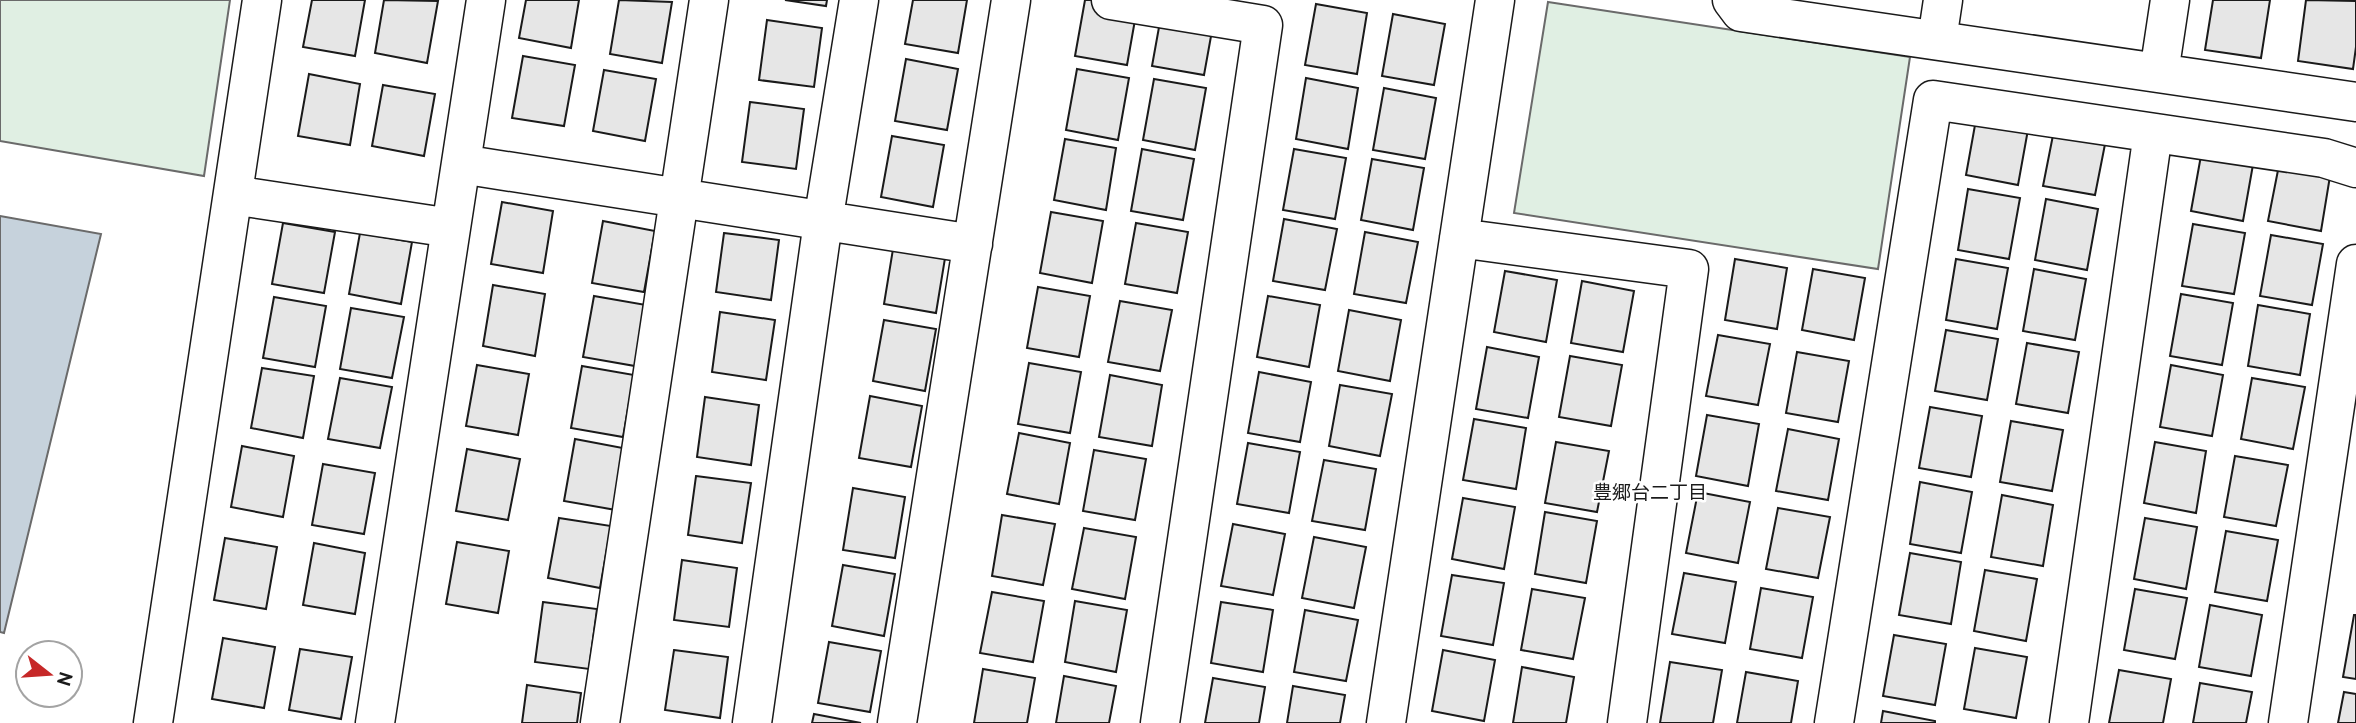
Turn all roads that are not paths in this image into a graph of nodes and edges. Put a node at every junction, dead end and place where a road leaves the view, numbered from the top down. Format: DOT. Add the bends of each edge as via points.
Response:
graph roads {
  1 [pos="262,0"];
  2 [pos="486,0"];
  3 [pos="709,0"];
  4 [pos="859,0"];
  5 [pos="1012,0"];
  6 [pos="1111,0"];
  7 [pos="1495,0"];
  8 [pos="1732,0"];
  9 [pos="1943,0"];
  10 [pos="2169,0"];
  11 [pos="1937,40"];
  12 [pos="2159,73"];
  13 [pos="2356,102"];
  14 [pos="2153,133"];
  15 [pos="461,164"];
  16 [pos="2356,168"];
  17 [pos="233,195"];
  18 [pos="680,199"];
  19 [pos="823,222"];
  20 [pos="451,228"];
  21 [pos="1459,238"];
  22 [pos="973,244"];
  23 [pos="2356,264"];
  24 [pos="153,723"];
  25 [pos="375,723"];
  26 [pos="600,723"];
  27 [pos="751,723"];
  28 [pos="897,723"];
  29 [pos="1160,723"];
  30 [pos="1386,723"];
  31 [pos="1627,723"];
  32 [pos="1834,723"];
  33 [pos="2069,723"];
  34 [pos="2288,723"];
  1 -- 17 [label="street"];
  2 -- 15 [label="street"];
  3 -- 18 [label="street"];
  4 -- 19 [label="street"];
  5 -- 22 [label="street"];
  6 -- 29 [label="street" via="1263,25"];
  7 -- 21 [label="street"];
  8 -- 11 [label="street" via="1741,12"];
  9 -- 11 [label="street"];
  10 -- 12 [label="street"];
  11 -- 12 [label="street"];
  12 -- 13 [label="street"];
  14 -- 16 [label="street" via="2323,158"];
  14 -- 32 [label="street" via="1933,100"];
  14 -- 33 [label="street"];
  15 -- 18 [label="street"];
  15 -- 20 [label="street"];
  17 -- 20 [label="street"];
  17 -- 24 [label="street"];
  18 -- 19 [label="street"];
  18 -- 26 [label="street"];
  19 -- 22 [label="street"];
  19 -- 27 [label="street"];
  20 -- 25 [label="street"];
  21 -- 30 [label="street"];
  21 -- 31 [label="street" via="1689,269"];
  22 -- 28 [label="street"];
  23 -- 34 [label="street"];
}
